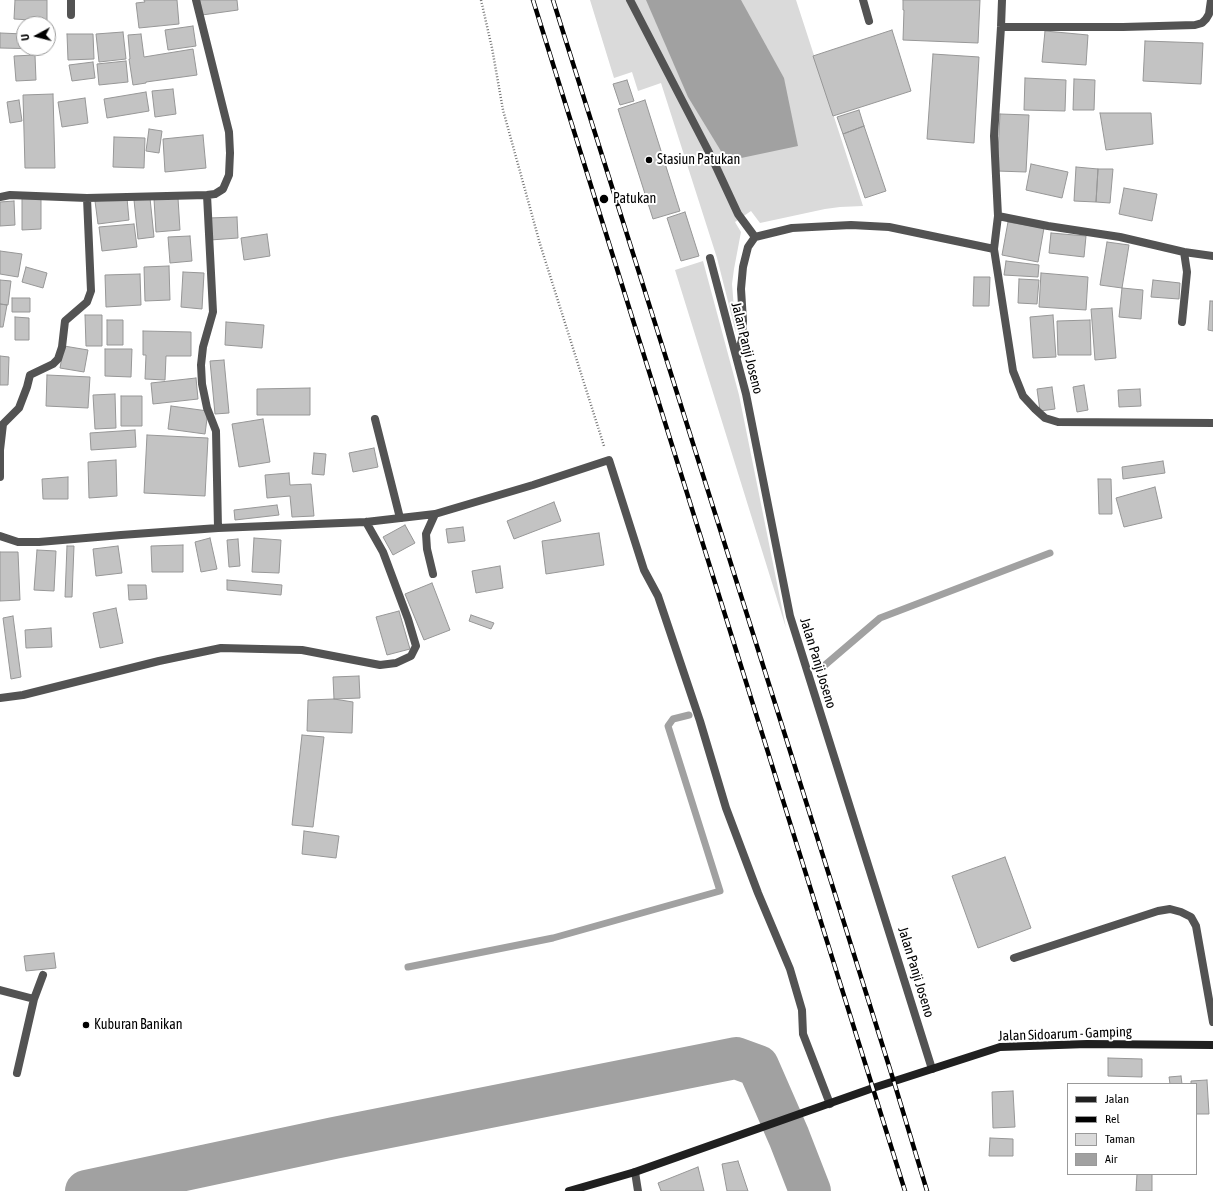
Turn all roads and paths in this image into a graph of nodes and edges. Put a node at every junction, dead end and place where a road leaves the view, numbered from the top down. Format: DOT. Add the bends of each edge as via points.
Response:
graph roads {
  1 [pos="71,0"];
  2 [pos="196,0"];
  3 [pos="481,0"];
  4 [pos="630,0"];
  5 [pos="863,0"];
  6 [pos="1002,0"];
  7 [pos="1211,0"];
  8 [pos="71,15"];
  9 [pos="868,21"];
  10 [pos="1002,27"];
  11 [pos="207,195"];
  12 [pos="0,197"];
  13 [pos="87,198"];
  14 [pos="998,216"];
  15 [pos="755,237"];
  16 [pos="994,249"];
  17 [pos="1184,252"];
  18 [pos="1213,256"];
  19 [pos="710,258"];
  20 [pos="1182,322"];
  21 [pos="736,358"];
  22 [pos="376,419"];
  23 [pos="1213,423"];
  24 [pos="609,460"];
  25 [pos="0,478"];
  26 [pos="435,514"];
  27 [pos="400,518"];
  28 [pos="366,522"];
  29 [pos="218,528"];
  30 [pos="0,536"];
  31 [pos="433,574"];
  32 [pos="0,698"];
  33 [pos="1014,958"];
  34 [pos="43,975"];
  35 [pos="0,990"];
  36 [pos="34,999"];
  37 [pos="1213,1022"];
  38 [pos="1213,1045"];
  39 [pos="932,1069"];
  40 [pos="17,1073"];
  41 [pos="830,1104"];
  42 [pos="634,1172"];
  43 [pos="569,1191"];
  44 [pos="638,1191"];
  1 -- 8 [label="street"];
  2 -- 11 [label="street" via="229,132 229,175 223,189"];
  3 -- 24 [label="path" via="502,110 540,244"];
  4 -- 15 [label="street" via="712,158 738,214"];
  5 -- 9 [label="street"];
  6 -- 10 [label="street"];
  7 -- 10 [label="street" via="1206,19 1194,25"];
  10 -- 14 [label="street" via="994,136"];
  11 -- 13 [label="street"];
  11 -- 29 [label="street" via="213,312 203,347 201,366 207,408 216,431"];
  12 -- 13 [label="street" via="10,195"];
  13 -- 25 [label="street" via="91,291 87,302 65,321 58,359 30,375 19,408 4,424 0,450"];
  14 -- 16 [label="street"];
  14 -- 17 [label="street" via="1120,237"];
  15 -- 16 [label="street" via="792,228 851,225 889,227"];
  15 -- 21 [label="street" via="748,247 743,267 742,340"];
  16 -- 23 [label="street" via="1013,371 1023,396 1045,418 1058,422"];
  17 -- 18 [label="street"];
  17 -- 20 [label="street" via="1187,272"];
  19 -- 21 [label="street, Jalan Panji Joseno"];
  21 -- 39 [label="street, Jalan Panji Joseno" via="746,394 790,616"];
  22 -- 27 [label="street"];
  24 -- 26 [label="street"];
  24 -- 41 [label="street" via="644,570 658,596 726,808 790,969 802,1010 804,1034"];
  26 -- 27 [label="street"];
  26 -- 31 [label="street" via="426,534 426,549"];
  27 -- 28 [label="street"];
  28 -- 29 [label="street"];
  28 -- 32 [label="street" via="382,552 416,646 411,656 396,664 380,665 302,650 221,648 23,695"];
  29 -- 30 [label="street" via="39,542 18,542"];
  33 -- 37 [label="street" via="1158,911 1170,909 1181,912 1191,917 1196,926"];
  34 -- 36 [label="street"];
  35 -- 36 [label="street"];
  36 -- 40 [label="street"];
  38 -- 39 [label="main road, Jalan Sidoarum - Gamping" via="1087,1044 1000,1047"];
  39 -- 41 [label="main road, Jalan Sidoarum - Gamping"];
  41 -- 42 [label="main road, Jalan Sidoarum - Gamping"];
  42 -- 43 [label="main road, Jalan Sidoarum - Gamping"];
  42 -- 44 [label="street"];
}
